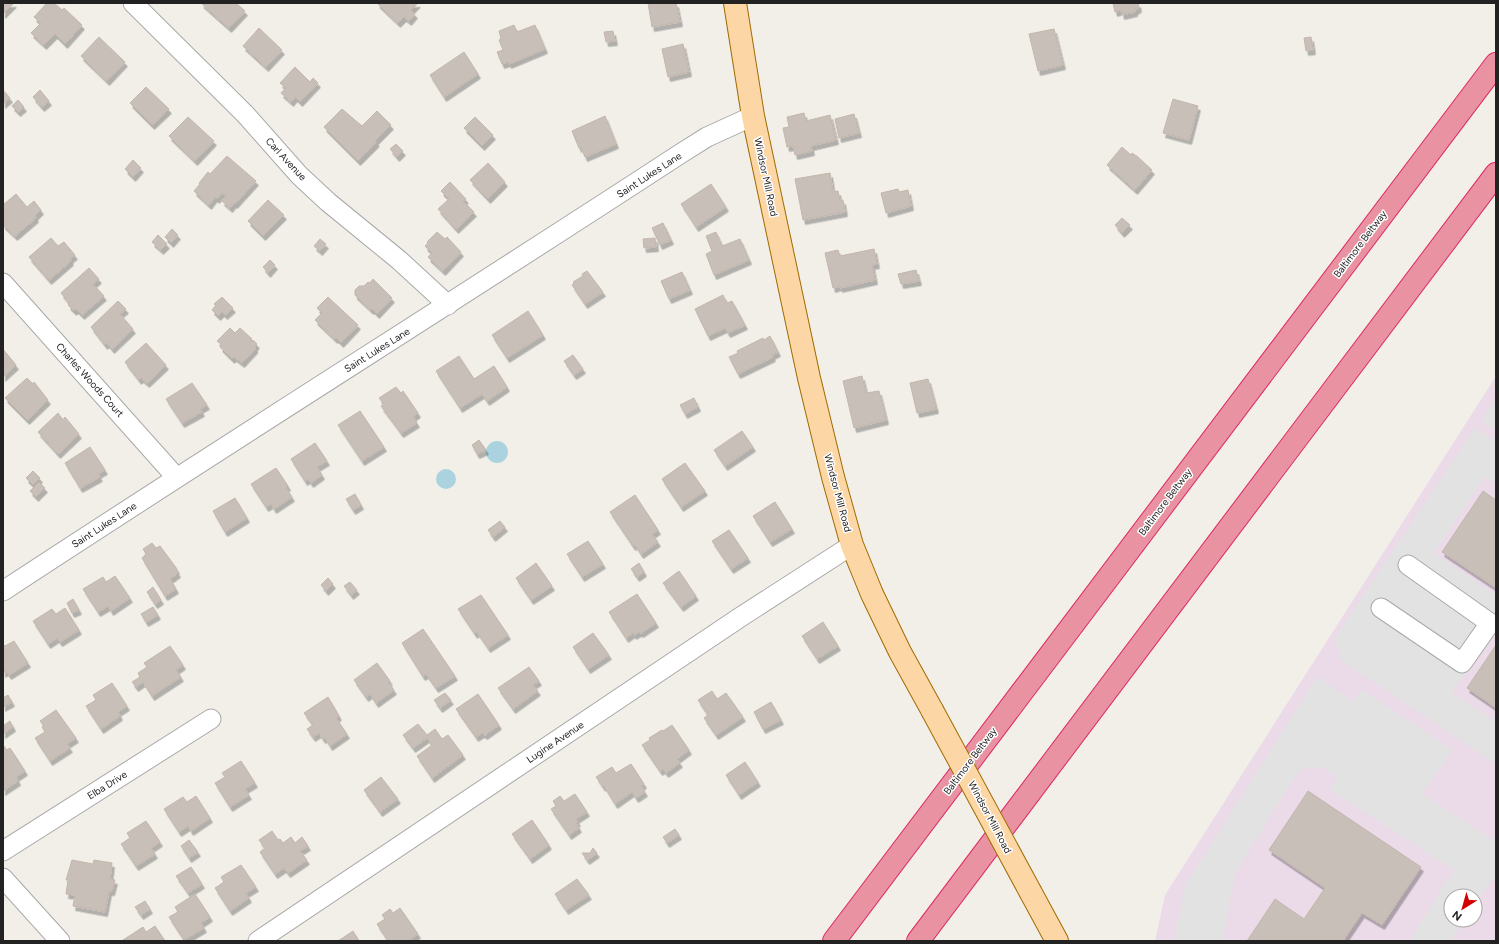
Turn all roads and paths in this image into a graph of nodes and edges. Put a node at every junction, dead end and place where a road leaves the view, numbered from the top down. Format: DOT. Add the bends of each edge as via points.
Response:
graph roads {
  1 [pos="133,3"];
  2 [pos="735,3"];
  3 [pos="1496,64"];
  4 [pos="753,116"];
  5 [pos="1496,174"];
  6 [pos="3,283"];
  7 [pos="448,305"];
  8 [pos="176,477"];
  9 [pos="852,545"];
  10 [pos="1408,565"];
  11 [pos="3,591"];
  12 [pos="1381,608"];
  13 [pos="211,719"];
  14 [pos="3,850"];
  15 [pos="3,878"];
  16 [pos="60,941"];
  17 [pos="258,941"];
  18 [pos="834,941"];
  19 [pos="918,941"];
  20 [pos="1057,941"];
  1 -- 7 [label="street, Carl Avenue" via="245,114 299,175"];
  2 -- 4 [label="main road, Windsor Mill Road"];
  3 -- 18 [label="highway, Baltimore Beltway"];
  4 -- 7 [label="street, Saint Lukes Lane" via="707,137"];
  4 -- 9 [label="main road, Windsor Mill Road" via="809,378 832,477"];
  5 -- 19 [label="highway"];
  6 -- 8 [label="street, Charles Woods Court"];
  7 -- 8 [label="street, Saint Lukes Lane"];
  8 -- 11 [label="street, Saint Lukes Lane"];
  9 -- 17 [label="street, Lugine Avenue"];
  9 -- 20 [label="main road, Windsor Mill Road, bridge" via="900,652"];
  10 -- 12 [label="street" via="1490,623 1462,663"];
  13 -- 14 [label="street, Elba Drive"];
  15 -- 16 [label="street"];
}
